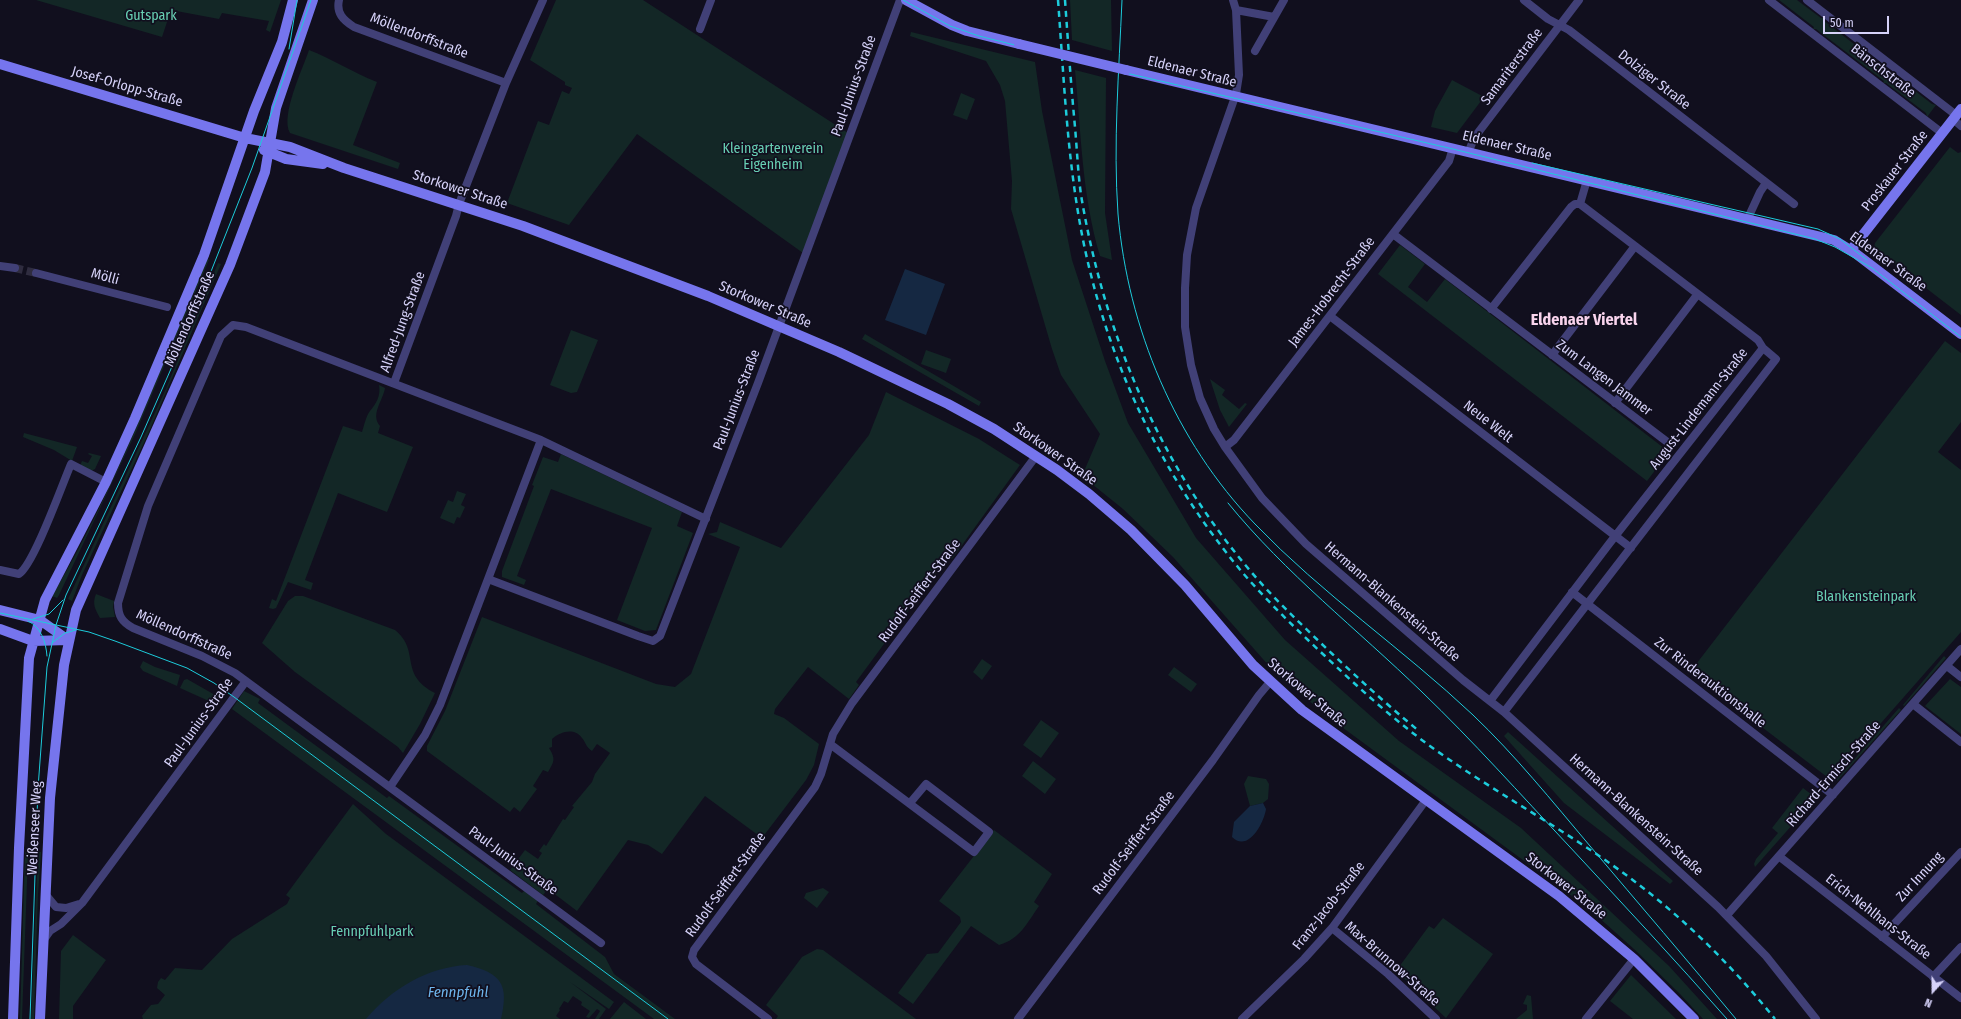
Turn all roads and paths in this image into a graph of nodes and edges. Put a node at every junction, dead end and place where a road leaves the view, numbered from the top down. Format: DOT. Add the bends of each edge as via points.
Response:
graph roads {
  1 [pos="293,0"];
  2 [pos="313,0"];
  3 [pos="339,0"];
  4 [pos="543,0"];
  5 [pos="711,0"];
  6 [pos="900,0"];
  7 [pos="906,0"];
  8 [pos="1233,0"];
  9 [pos="1284,0"];
  10 [pos="1524,0"];
  11 [pos="1579,0"];
  12 [pos="1769,0"];
  13 [pos="1806,0"];
  14 [pos="1236,10"];
  15 [pos="1274,17"];
  16 [pos="1560,25"];
  17 [pos="700,29"];
  18 [pos="1256,51"];
  19 [pos="0,64"];
  20 [pos="506,84"];
  21 [pos="1235,96"];
  22 [pos="1957,114"];
  23 [pos="1961,126"];
  24 [pos="1942,133"];
  25 [pos="245,138"];
  26 [pos="269,148"];
  27 [pos="1453,148"];
  28 [pos="1470,151"];
  29 [pos="1587,180"];
  30 [pos="1766,183"];
  31 [pos="459,204"];
  32 [pos="1580,204"];
  33 [pos="1794,204"];
  34 [pos="1748,218"];
  35 [pos="1393,234"];
  36 [pos="1636,246"];
  37 [pos="1851,250"];
  38 [pos="0,266"];
  39 [pos="15,268"];
  40 [pos="36,273"];
  41 [pos="1697,295"];
  42 [pos="167,307"];
  43 [pos="1492,309"];
  44 [pos="1330,316"];
  45 [pos="779,327"];
  46 [pos="1961,334"];
  47 [pos="1763,348"];
  48 [pos="1552,355"];
  49 [pos="394,383"];
  50 [pos="1615,403"];
  51 [pos="540,440"];
  52 [pos="1666,442"];
  53 [pos="1225,447"];
  54 [pos="1036,456"];
  55 [pos="106,482"];
  56 [pos="706,519"];
  57 [pos="1616,536"];
  58 [pos="1631,548"];
  59 [pos="0,570"];
  60 [pos="488,579"];
  61 [pos="1572,592"];
  62 [pos="1588,604"];
  63 [pos="0,610"];
  64 [pos="40,620"];
  65 [pos="0,629"];
  66 [pos="68,640"];
  67 [pos="33,641"];
  68 [pos="1961,649"];
  69 [pos="1947,666"];
  70 [pos="1961,677"];
  71 [pos="246,681"];
  72 [pos="1270,682"];
  73 [pos="1490,701"];
  74 [pos="1913,704"];
  75 [pos="1504,712"];
  76 [pos="1961,742"];
  77 [pos="830,744"];
  78 [pos="390,787"];
  79 [pos="1833,795"];
  80 [pos="1426,800"];
  81 [pos="910,803"];
  82 [pos="1961,852"];
  83 [pos="1780,857"];
  84 [pos="46,895"];
  85 [pos="82,903"];
  86 [pos="1726,915"];
  87 [pos="1332,928"];
  88 [pos="1882,937"];
  89 [pos="43,941"];
  90 [pos="601,943"];
  91 [pos="1961,947"];
  92 [pos="1634,959"];
  93 [pos="1933,977"];
  94 [pos="1961,998"];
  95 [pos="13,1019"];
  96 [pos="40,1019"];
  97 [pos="768,1019"];
  98 [pos="1018,1019"];
  99 [pos="1242,1019"];
  100 [pos="1436,1019"];
  101 [pos="1586,1019"];
  102 [pos="1694,1019"];
  103 [pos="1816,1019"];
  1 -- 25 [label="main road, Möllendorffstraße" via="282,42"];
  2 -- 26 [label="main road, Möllendorffstraße" via="276,108"];
  3 -- 20 [label="street, Möllendorffstraße" via="340,13 354,27"];
  4 -- 20 [label="street, Alfred-Jung-Straße"];
  5 -- 17 [label="street"];
  6 -- 45 [label="street, Paul-Junius-Straße"];
  7 -- 21 [label="main road, Eldenaer Straße, bridge" via="967,31"];
  8 -- 14 [label="street, Hermann-Blankenstein-Straße"];
  9 -- 15 [label="street"];
  10 -- 16 [label="street, Dolziger Straße"];
  11 -- 16 [label="street, Samariterstraße"];
  12 -- 24 [label="street, Bänschstraße"];
  13 -- 22 [label="street, Bänschstraße"];
  14 -- 15 [label="street"];
  14 -- 21 [label="street, Hermann-Blankenstein-Straße" via="1239,75"];
  15 -- 18 [label="street"];
  16 -- 28 [label="street, Samariterstraße" via="1474,138"];
  16 -- 30 [label="street, Dolziger Straße"];
  19 -- 25 [label="main road, Josef-Orlopp-Straße"];
  20 -- 31 [label="street, Alfred-Jung-Straße"];
  21 -- 27 [label="main road, Eldenaer Straße"];
  21 -- 53 [label="street, Hermann-Blankenstein-Straße" via="1193,220 1185,288 1186,327 1191,365 1200,398"];
  22 -- 23 [label="street, Bänschstraße"];
  22 -- 24 [label="main road, Proskauer Straße"];
  24 -- 37 [label="main road, Proskauer Straße"];
  25 -- 26 [label="main road, Storkower Straße"];
  25 -- 55 [label="main road, Möllendorffstraße" via="204,255 141,406"];
  26 -- 31 [label="main road, Storkower Straße" via="296,148 340,166"];
  26 -- 66 [label="main road, Möllendorffstraße" via="265,172 230,265 81,596"];
  27 -- 28 [label="main road, Eldenaer Straße"];
  27 -- 35 [label="street, James-Hobrecht-Straße" via="1449,161"];
  28 -- 29 [label="main road, Eldenaer Straße"];
  29 -- 32 [label="street"];
  29 -- 34 [label="main road, Eldenaer Straße"];
  30 -- 33 [label="street, Dolziger Straße"];
  30 -- 34 [label="street"];
  31 -- 45 [label="main road, Storkower Straße" via="652,274"];
  31 -- 49 [label="street, Alfred-Jung-Straße"];
  32 -- 36 [label="street"];
  32 -- 43 [label="street" via="1571,207"];
  34 -- 37 [label="main road, Eldenaer Straße" via="1834,240"];
  35 -- 43 [label="street, Zum Langen Jammer"];
  35 -- 44 [label="street, James-Hobrecht-Straße"];
  36 -- 41 [label="street"];
  36 -- 48 [label="street"];
  37 -- 46 [label="main road, Eldenaer Straße"];
  38 -- 39 [label="street"];
  40 -- 42 [label="street, Mölli"];
  41 -- 47 [label="street" via="1758,340"];
  41 -- 50 [label="street"];
  43 -- 48 [label="street, Zum Langen Jammer"];
  44 -- 53 [label="street, James-Hobrecht-Straße" via="1262,406"];
  44 -- 57 [label="street, Neue Welt"];
  45 -- 54 [label="main road, Storkower Straße" via="853,358 948,404"];
  45 -- 56 [label="street, Paul-Junius-Straße"];
  47 -- 57 [label="street, August-Lindemann-Straße"];
  47 -- 58 [label="street, August-Lindemann-Straße" via="1776,359"];
  48 -- 50 [label="street, Zum Langen Jammer"];
  49 -- 51 [label="street, Alfred-Jung-Straße"];
  49 -- 71 [label="street, Möllendorffstraße" via="246,328 233,325 221,336 148,506 118,603 118,611 122,621 133,628 202,656"];
  50 -- 52 [label="street, Zum Langen Jammer"];
  51 -- 56 [label="street, Alfred-Jung-Straße"];
  51 -- 60 [label="street"];
  53 -- 73 [label="street, Hermann-Blankenstein-Straße" via="1262,498 1306,544"];
  54 -- 72 [label="main road, Storkower Straße" via="1094,498 1153,552"];
  54 -- 77 [label="street, Rudolf-Seiffert-Straße" via="852,703"];
  55 -- 59 [label="street" via="72,464 25,570 19,574"];
  55 -- 64 [label="main road, Möllendorffstraße" via="45,600"];
  56 -- 60 [label="street, Paul-Junius-Straße" via="660,636 653,641"];
  57 -- 58 [label="street, Neue Welt"];
  57 -- 61 [label="street, August-Lindemann-Straße"];
  58 -- 62 [label="street, August-Lindemann-Straße"];
  60 -- 78 [label="street" via="432,722"];
  61 -- 62 [label="street, Zur Rinderauktionshalle"];
  61 -- 73 [label="street, August-Lindemann-Straße"];
  62 -- 75 [label="street, August-Lindemann-Straße"];
  62 -- 79 [label="street, Zur Rinderauktionshalle"];
  63 -- 64 [label="main road"];
  64 -- 66 [label="main road"];
  64 -- 67 [label="main road, Weißenseer Weg"];
  65 -- 67 [label="main road"];
  66 -- 67 [label="main road"];
  66 -- 84 [label="main road, Weißenseer Weg" via="50,798"];
  67 -- 95 [label="main road, Weißenseer Weg" via="29,658 21,804"];
  68 -- 69 [label="street, Richard-Ermisch-Straße"];
  69 -- 70 [label="street"];
  69 -- 74 [label="street, Richard-Ermisch-Straße"];
  71 -- 78 [label="street, Paul-Junius-Straße"];
  71 -- 85 [label="street, Paul-Junius-Straße"];
  72 -- 80 [label="main road, Storkower Straße" via="1302,710"];
  72 -- 98 [label="street, Rudolf-Seiffert-Straße"];
  73 -- 75 [label="street, Hermann-Blankenstein-Straße"];
  74 -- 76 [label="street"];
  74 -- 79 [label="street, Richard-Ermisch-Straße"];
  75 -- 86 [label="street, Hermann-Blankenstein-Straße"];
  77 -- 81 [label="street"];
  77 -- 97 [label="street, Rudolf-Seiffert-Straße" via="815,787 694,950 692,957 696,964"];
  78 -- 90 [label="street, Paul-Junius-Straße"];
  79 -- 83 [label="street, Richard-Ermisch-Straße"];
  80 -- 87 [label="street, Franz-Jacob-Straße"];
  80 -- 92 [label="main road, Storkower Straße" via="1559,896"];
  81 -- 81 [label="street" via="974,852 988,832 926,784"];
  82 -- 88 [label="street, Zur Innung"];
  83 -- 86 [label="street, Richard-Ermisch-Straße"];
  83 -- 88 [label="street, Erich-Nehlhans-Straße"];
  84 -- 85 [label="street" via="56,907 66,908"];
  84 -- 89 [label="main road, Weißenseer Weg"];
  85 -- 89 [label="street, Paul-Junius-Straße" via="50,931"];
  86 -- 103 [label="street, Hermann-Blankenstein-Straße" via="1766,956"];
  87 -- 99 [label="street, Franz-Jacob-Straße"];
  87 -- 100 [label="street, Max-Brunnow-Straße" via="1388,974"];
  88 -- 93 [label="street, Erich-Nehlhans-Straße"];
  89 -- 96 [label="main road, Weißenseer Weg"];
  91 -- 93 [label="street"];
  92 -- 101 [label="street"];
  92 -- 102 [label="main road, Storkower Straße"];
  93 -- 94 [label="street, Erich-Nehlhans-Straße"];
}
